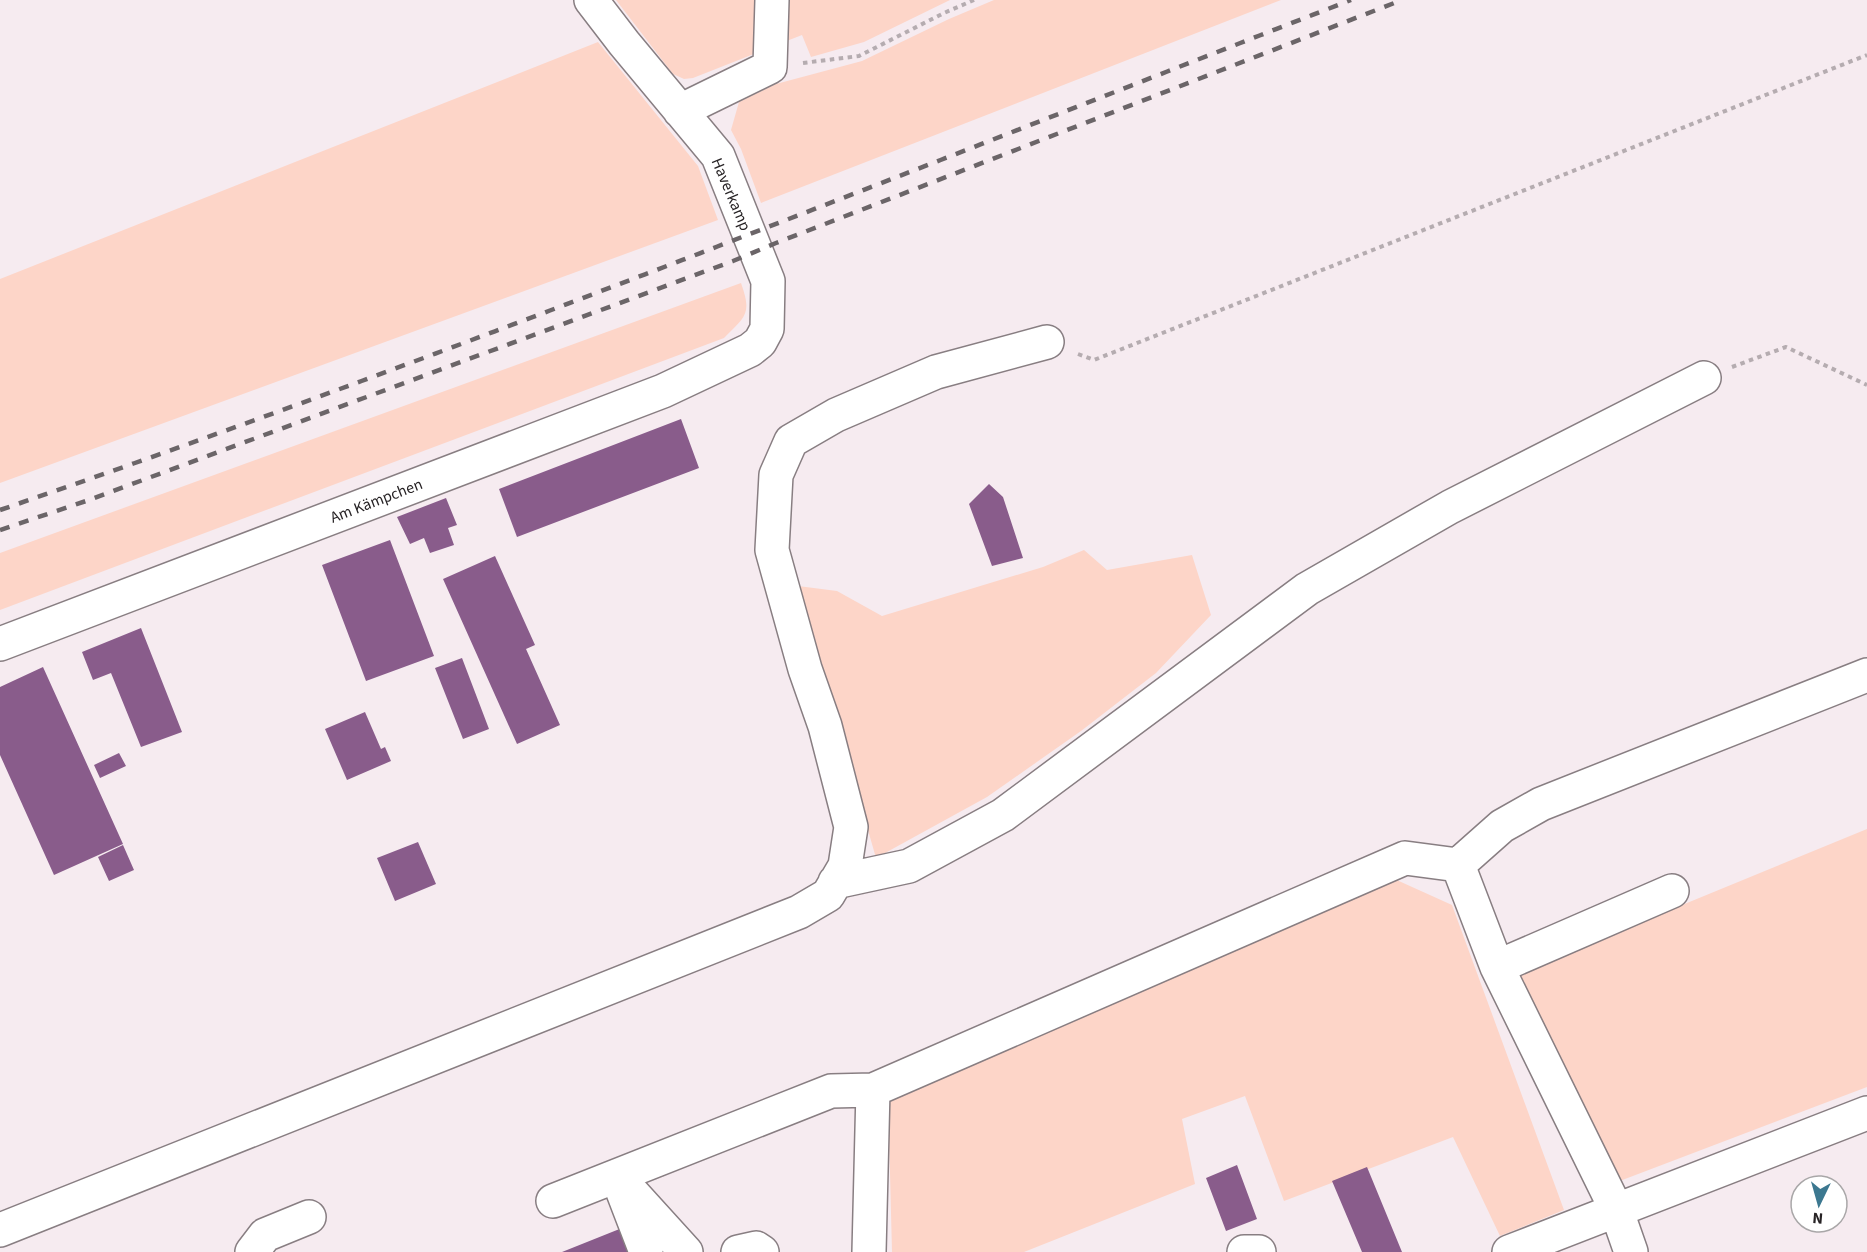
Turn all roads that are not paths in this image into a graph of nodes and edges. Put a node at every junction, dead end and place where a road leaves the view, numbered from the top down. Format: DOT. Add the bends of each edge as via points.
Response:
graph roads {
  1 [pos="591,0"];
  2 [pos="772,0"];
  3 [pos="680,111"];
  4 [pos="1047,342"];
  5 [pos="750,350"];
  6 [pos="1704,378"];
  7 [pos="0,644"];
  8 [pos="1867,675"];
  9 [pos="1458,865"];
  10 [pos="836,882"];
  11 [pos="1672,891"];
  12 [pos="1497,967"];
  13 [pos="873,1090"];
  14 [pos="1867,1113"];
  15 [pos="617,1176"];
  16 [pos="553,1201"];
  17 [pos="1616,1209"];
  18 [pos="309,1217"];
  19 [pos="0,1230"];
  20 [pos="252,1252"];
  21 [pos="646,1252"];
  22 [pos="686,1252"];
  23 [pos="738,1252"];
  24 [pos="762,1252"];
  25 [pos="869,1252"];
  26 [pos="1244,1252"];
  27 [pos="1259,1252"];
  28 [pos="1509,1252"];
  29 [pos="1631,1252"];
  1 -- 3 [label="street, Haverkamp"];
  2 -- 3 [label="street" via="770,67"];
  3 -- 5 [label="street, Haverkamp" via="718,156 768,281 767,329"];
  4 -- 10 [label="street" via="936,372 836,415 791,441 776,475 772,550 851,827 845,866"];
  5 -- 7 [label="street, Am Kämpchen" via="663,391"];
  6 -- 10 [label="street" via="1450,507 1307,589 1003,815 909,866"];
  8 -- 9 [label="street" via="1541,804 1502,826"];
  9 -- 12 [label="street"];
  9 -- 13 [label="street" via="1405,858"];
  10 -- 19 [label="street" via="828,895 799,912"];
  11 -- 12 [label="street"];
  12 -- 17 [label="street"];
  13 -- 15 [label="street" via="831,1091"];
  13 -- 25 [label="street"];
  14 -- 17 [label="street"];
  15 -- 16 [label="street"];
  15 -- 21 [label="street"];
  15 -- 22 [label="street"];
  17 -- 28 [label="street"];
  17 -- 29 [label="street"];
  18 -- 20 [label="street" via="265,1235"];
  23 -- 24 [label="street" via="756,1248"];
  26 -- 27 [label="street"];
}
